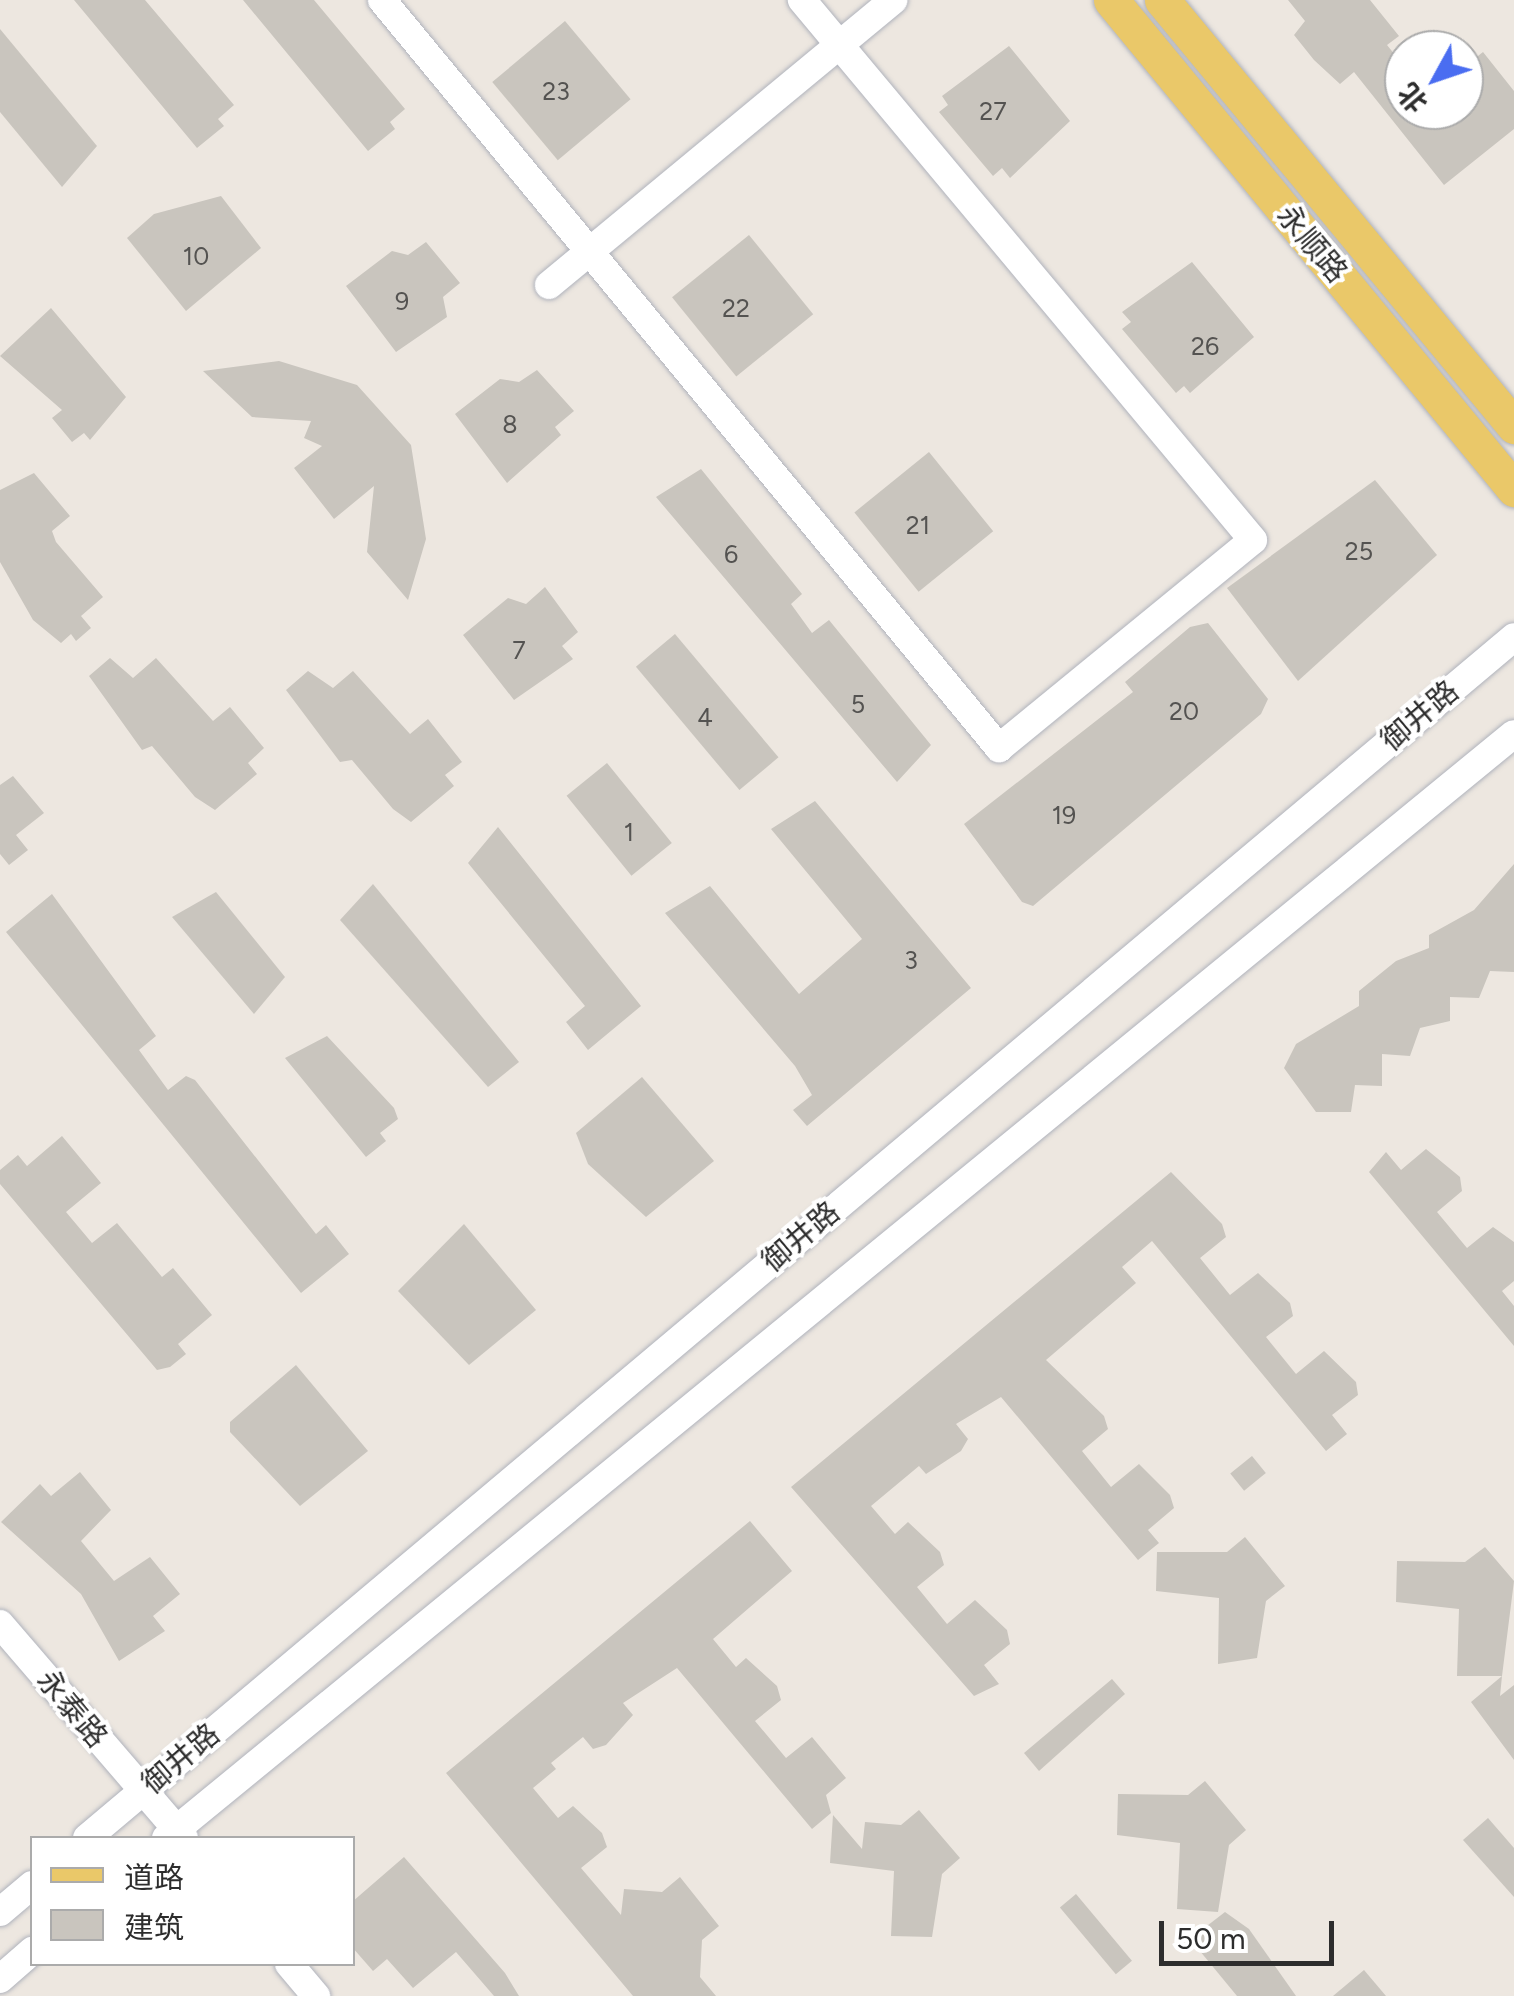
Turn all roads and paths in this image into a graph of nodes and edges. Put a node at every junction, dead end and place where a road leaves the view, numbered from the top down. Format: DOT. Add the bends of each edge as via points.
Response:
graph roads {
  1 [pos="382,0"];
  2 [pos="802,0"];
  3 [pos="893,0"];
  4 [pos="1110,0"];
  5 [pos="1162,0"];
  6 [pos="839,45"];
  7 [pos="588,252"];
  8 [pos="549,285"];
  9 [pos="1514,426"];
  10 [pos="1514,489"];
  11 [pos="1514,636"];
  12 [pos="1514,734"];
  13 [pos="0,1624"];
  14 [pos="142,1792"];
  15 [pos="176,1835"];
  16 [pos="89,1836"];
  17 [pos="30,1887"];
  18 [pos="0,1912"];
  19 [pos="30,1953"];
  20 [pos="291,1966"];
  21 [pos="0,1979"];
  22 [pos="316,1996"];
  1 -- 7 [label="street"];
  2 -- 6 [label="street"];
  3 -- 6 [label="street"];
  4 -- 10 [label="main road, 永顺路"];
  5 -- 9 [label="main road, 永顺路"];
  6 -- 7 [label="street"];
  6 -- 7 [label="street" via="1254,540 999,748"];
  7 -- 8 [label="street"];
  11 -- 14 [label="street, 御井路"];
  12 -- 15 [label="street, 御井路"];
  13 -- 14 [label="street, 永泰路"];
  14 -- 15 [label="street, 永泰路"];
  14 -- 16 [label="street, 御井路"];
  17 -- 18 [label="street"];
  19 -- 21 [label="street"];
  20 -- 22 [label="street"];
}
